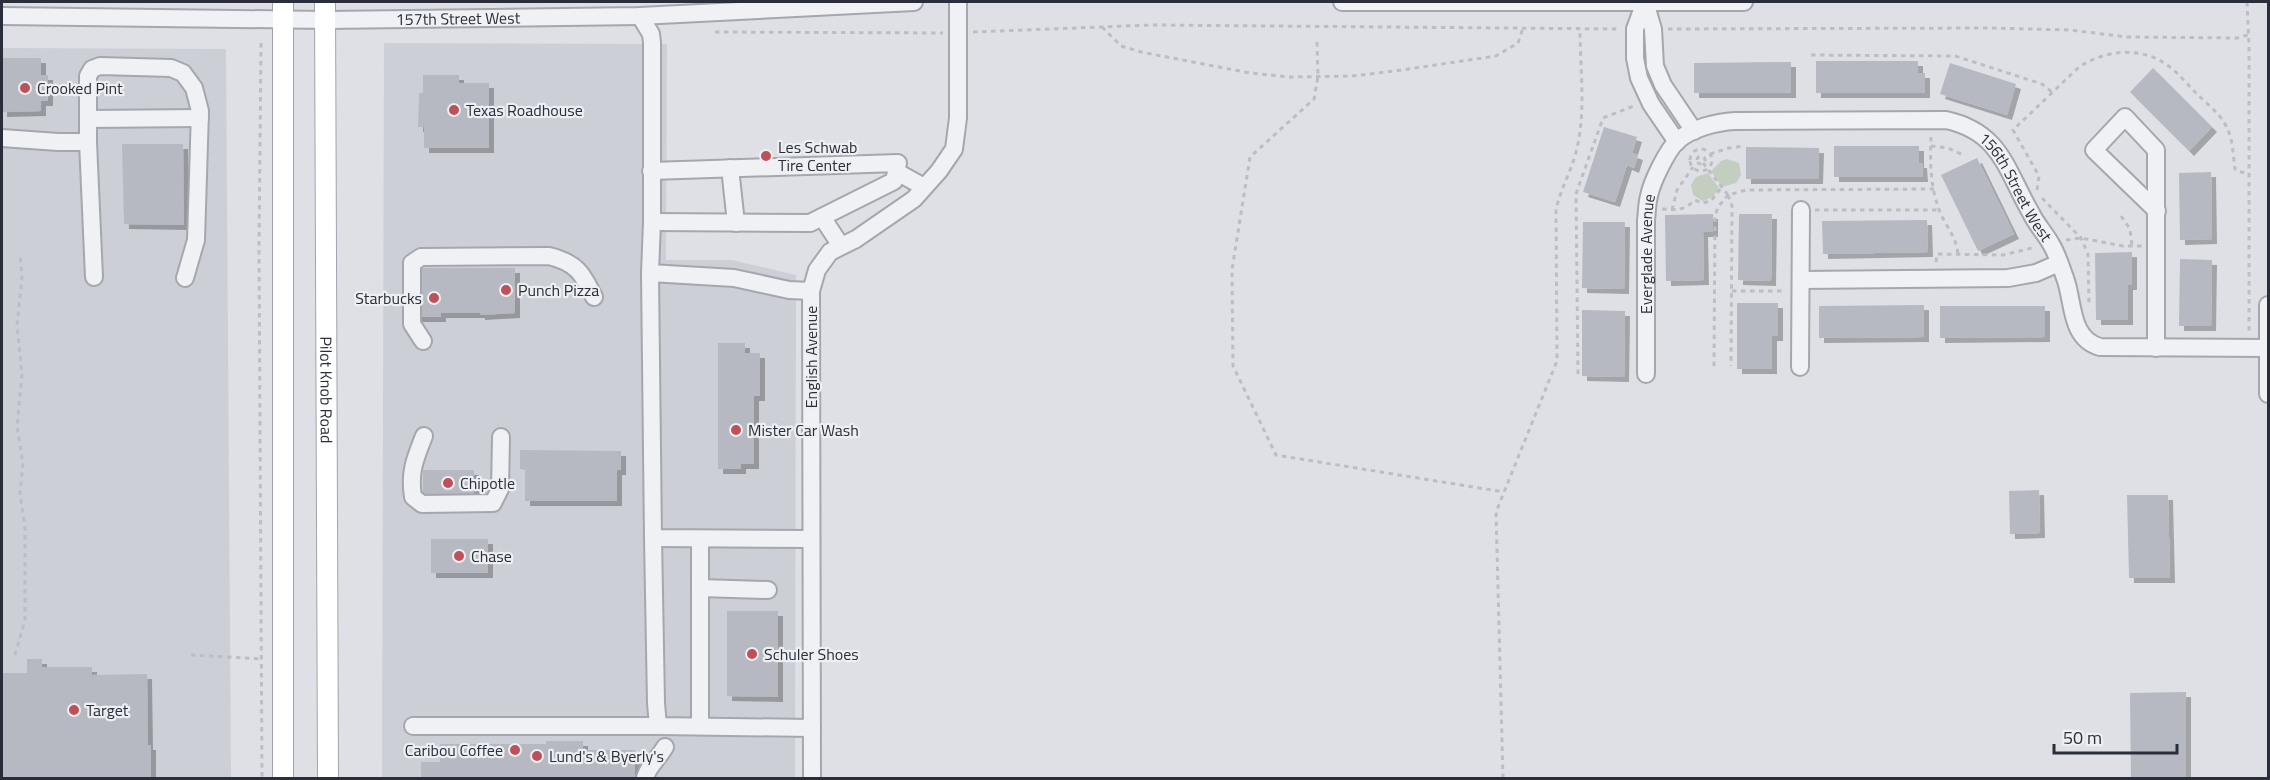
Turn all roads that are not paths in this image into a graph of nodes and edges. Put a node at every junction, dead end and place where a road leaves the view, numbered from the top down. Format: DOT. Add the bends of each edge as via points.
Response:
graph roads {
  1 [pos="914,2"];
  2 [pos="958,2"];
  3 [pos="1342,2"];
  4 [pos="1646,2"];
  5 [pos="1744,2"];
  6 [pos="675,8"];
  7 [pos="283,11"];
  8 [pos="325,11"];
  9 [pos="2,16"];
  10 [pos="640,16"];
  11 [pos="200,118"];
  12 [pos="88,120"];
  13 [pos="1694,131"];
  14 [pos="2,138"];
  15 [pos="88,142"];
  16 [pos="1677,142"];
  17 [pos="730,168"];
  18 [pos="651,171"];
  19 [pos="897,172"];
  20 [pos="924,187"];
  21 [pos="1801,210"];
  22 [pos="2157,212"];
  23 [pos="822,218"];
  24 [pos="652,222"];
  25 [pos="736,223"];
  26 [pos="842,246"];
  27 [pos="2059,264"];
  28 [pos="650,273"];
  29 [pos="94,277"];
  30 [pos="185,278"];
  31 [pos="1801,285"];
  32 [pos="811,291"];
  33 [pos="594,297"];
  34 [pos="2268,305"];
  35 [pos="423,340"];
  36 [pos="2156,348"];
  37 [pos="2268,348"];
  38 [pos="1800,367"];
  39 [pos="1646,374"];
  40 [pos="2268,394"];
  41 [pos="424,436"];
  42 [pos="501,437"];
  43 [pos="653,538"];
  44 [pos="700,539"];
  45 [pos="811,539"];
  46 [pos="700,588"];
  47 [pos="768,590"];
  48 [pos="413,726"];
  49 [pos="658,726"];
  50 [pos="700,726"];
  51 [pos="812,728"];
  52 [pos="665,747"];
  53 [pos="283,778"];
  54 [pos="328,778"];
  55 [pos="645,778"];
  56 [pos="812,778"];
  1 -- 6 [label="street, 157th Street West"];
  2 -- 20 [label="street, English Avenue" via="958,118 954,149"];
  3 -- 4 [label="street"];
  4 -- 5 [label="street"];
  4 -- 13 [label="street" via="1659,29 1655,66 1673,102"];
  4 -- 16 [label="street" via="1635,29 1639,78"];
  6 -- 10 [label="street, 157th Street West"];
  7 -- 8 [label="street, 157th Street West"];
  7 -- 9 [label="street, 157th Street West"];
  7 -- 53 [label="main road"];
  8 -- 10 [label="street, 157th Street West"];
  8 -- 54 [label="main road, Pilot Knob Road"];
  10 -- 18 [label="street" via="652,43"];
  11 -- 12 [label="street"];
  11 -- 12 [label="street" via="194,88 183,73 171,68 100,66 88,76"];
  11 -- 30 [label="street" via="196,240"];
  12 -- 15 [label="street"];
  13 -- 16 [label="street, Everglade Avenue"];
  13 -- 27 [label="street, 156th Street West" via="1735,121 1959,123 1986,137 2011,173"];
  14 -- 15 [label="street"];
  15 -- 29 [label="street"];
  16 -- 39 [label="street, Everglade Avenue" via="1648,196"];
  17 -- 18 [label="street"];
  17 -- 19 [label="street" via="898,163"];
  17 -- 25 [label="street"];
  18 -- 24 [label="street"];
  19 -- 20 [label="street"];
  19 -- 23 [label="street" via="894,181"];
  20 -- 26 [label="street, English Avenue" via="914,199"];
  21 -- 31 [label="street"];
  22 -- 22 [label="street" via="2156,150 2125,117 2094,150"];
  22 -- 36 [label="street"];
  23 -- 25 [label="street" via="810,223"];
  23 -- 26 [label="street"];
  24 -- 25 [label="street"];
  24 -- 28 [label="street"];
  26 -- 32 [label="street, English Avenue" via="830,252"];
  27 -- 31 [label="street" via="2008,278"];
  27 -- 36 [label="street, 156th Street West" via="2067,281 2075,321 2086,340 2100,347"];
  28 -- 32 [label="street" via="734,278"];
  28 -- 43 [label="street"];
  31 -- 38 [label="street"];
  32 -- 45 [label="street, English Avenue"];
  33 -- 35 [label="street" via="575,267 549,256 421,257 412,263 412,324"];
  34 -- 37 [label="street"];
  36 -- 37 [label="street, 156th Street West"];
  37 -- 40 [label="street"];
  41 -- 42 [label="street" via="411,468 413,497 422,504 493,503 500,489"];
  43 -- 44 [label="street"];
  43 -- 49 [label="street"];
  44 -- 45 [label="street"];
  44 -- 46 [label="street"];
  45 -- 51 [label="street, English Avenue"];
  46 -- 47 [label="street"];
  46 -- 50 [label="street"];
  48 -- 49 [label="street"];
  49 -- 50 [label="street"];
  50 -- 51 [label="street"];
  51 -- 56 [label="street, English Avenue"];
  52 -- 55 [label="street" via="649,766"];
}
